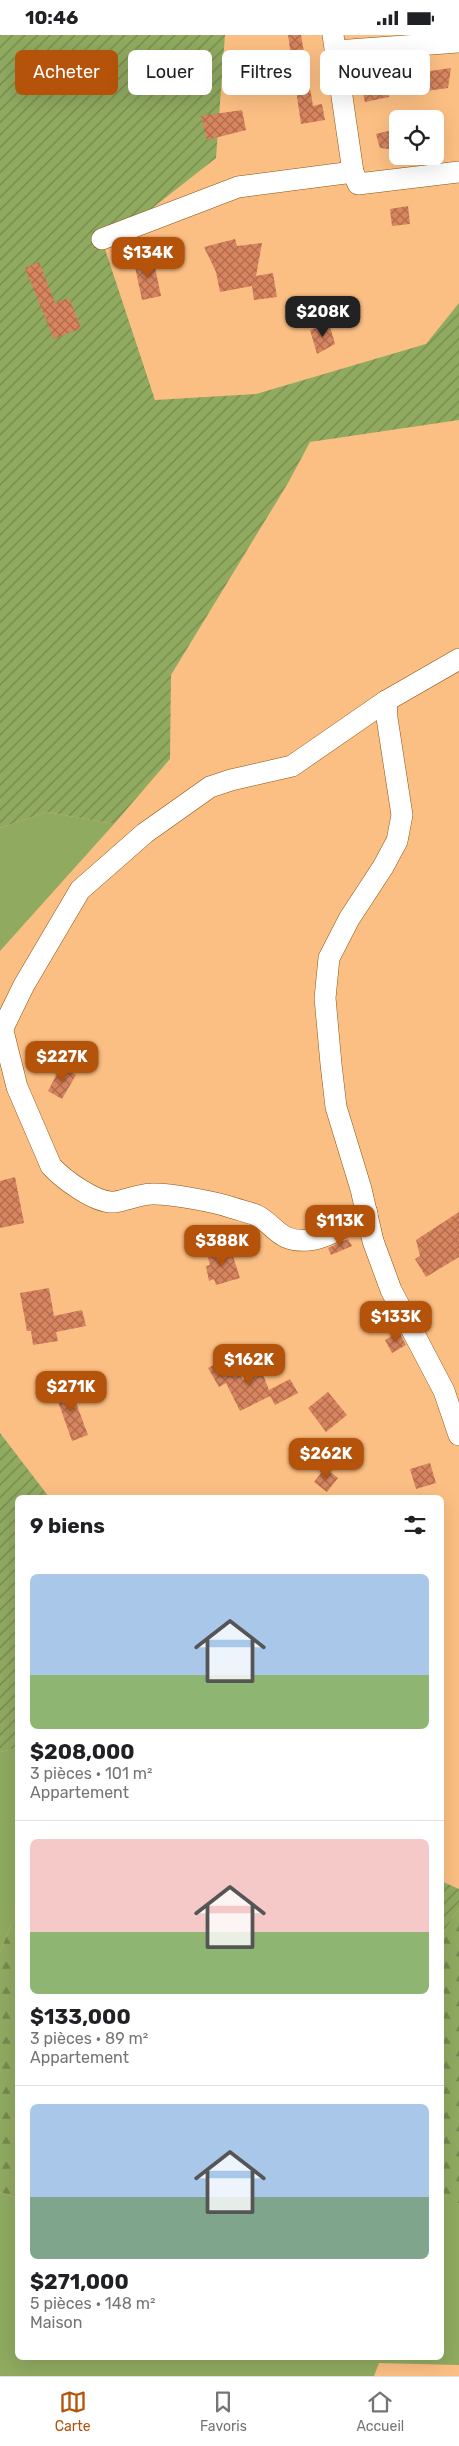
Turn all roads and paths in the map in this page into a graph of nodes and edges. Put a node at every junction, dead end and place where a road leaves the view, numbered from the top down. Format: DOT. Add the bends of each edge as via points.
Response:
graph roads {
  1 [pos="459,42"];
  2 [pos="334,43"];
  3 [pos="354,172"];
  4 [pos="459,172"];
  5 [pos="102,239"];
  6 [pos="459,659"];
  7 [pos="386,701"];
  8 [pos="1,1031"];
  9 [pos="367,1213"];
  10 [pos="459,1435"];
  1 -- 2 [label="street"];
  2 -- 3 [label="street"];
  3 -- 4 [label="street" via="360,185"];
  3 -- 5 [label="street" via="238,187"];
  6 -- 7 [label="street"];
  7 -- 8 [label="street" via="292,766 210,787 119,855 80,890"];
  7 -- 9 [label="street" via="402,815 399,833 330,958 325,998 336,1107"];
  8 -- 9 [label="street" via="17,1087 51,1166 93,1197 114,1202 152,1194 222,1205 257,1216 276,1233 309,1240"];
  9 -- 10 [label="street" via="391,1291 444,1391"];
}
